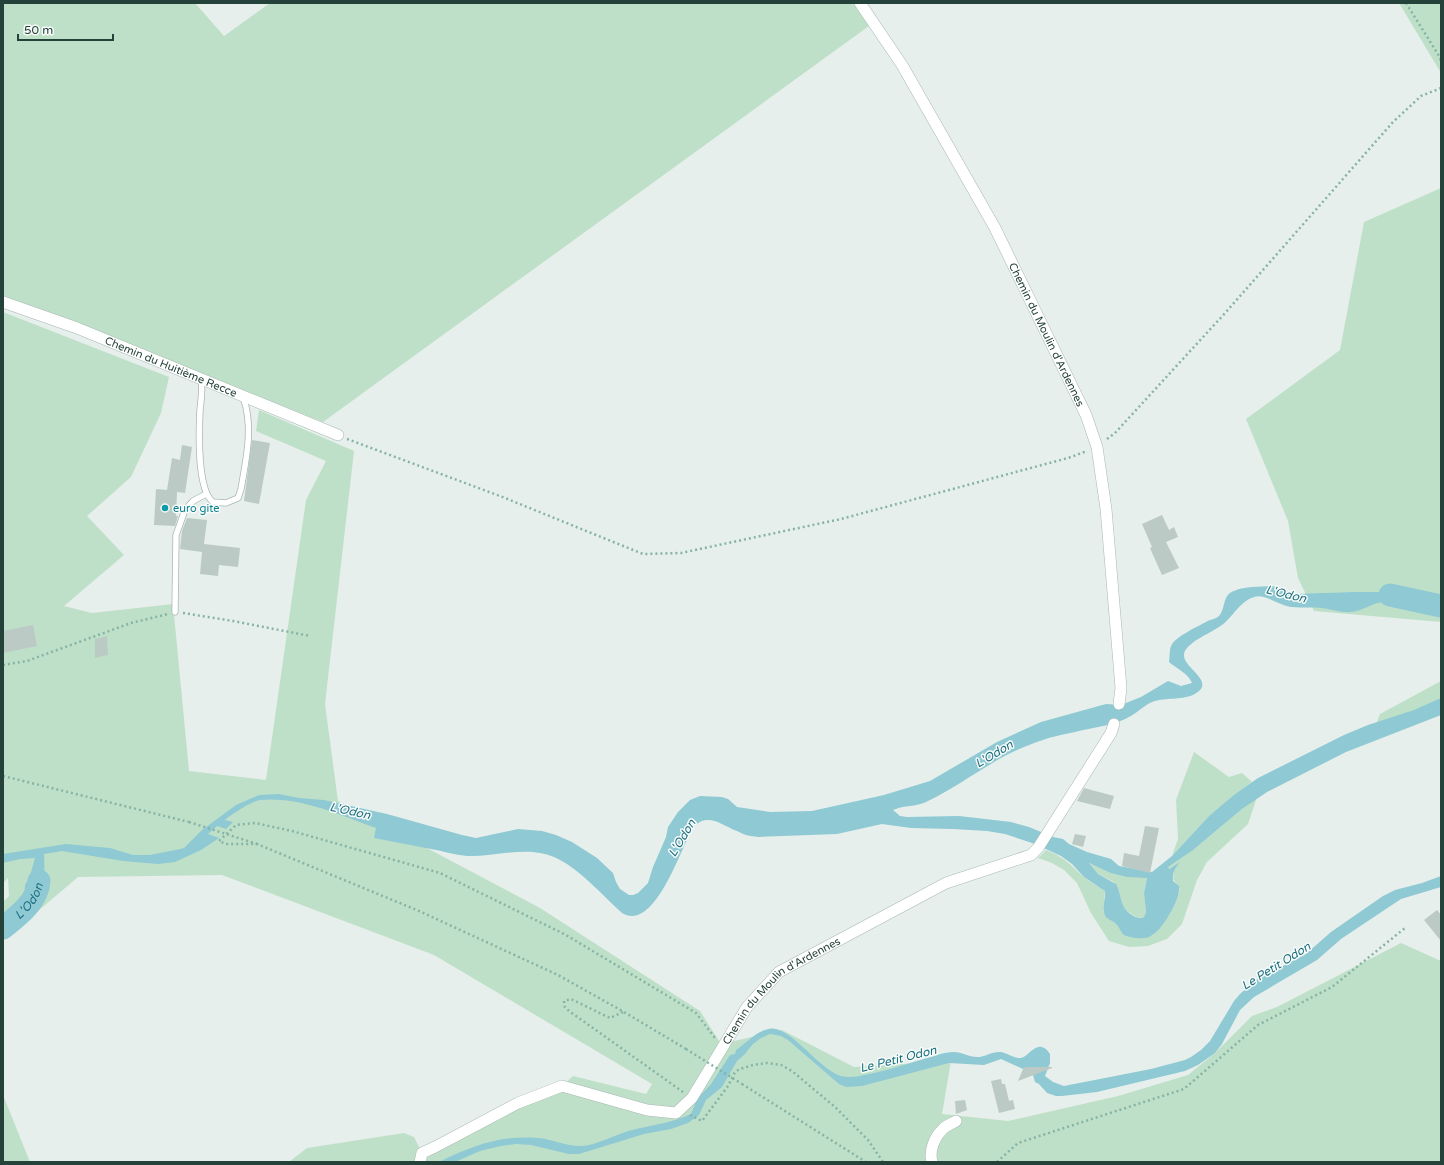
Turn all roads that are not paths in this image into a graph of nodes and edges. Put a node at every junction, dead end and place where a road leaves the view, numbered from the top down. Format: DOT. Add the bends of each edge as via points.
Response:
graph roads {
  1 [pos="860,3"];
  2 [pos="3,302"];
  3 [pos="201,380"];
  4 [pos="243,397"];
  5 [pos="338,436"];
  6 [pos="206,494"];
  7 [pos="175,612"];
  8 [pos="1119,704"];
  9 [pos="1114,724"];
  10 [pos="956,1121"];
  11 [pos="420,1162"];
  12 [pos="932,1162"];
  1 -- 8 [label="street, Chemin du Moulin d'Ardennes" via="902,65 995,228 1086,415 1097,448 1106,509 1121,688"];
  2 -- 3 [label="street, Chemin du Huitième Recce" via="77,328"];
  3 -- 4 [label="street, Chemin du Huitième Recce"];
  3 -- 6 [label="lane" via="203,388 199,432 200,472"];
  4 -- 5 [label="street, Chemin du Huitième Recce"];
  4 -- 6 [label="lane" via="249,426 238,498 218,503 213,502"];
  6 -- 7 [label="lane" via="193,501 185,510 176,535"];
  9 -- 11 [label="street, Chemin du Moulin d'Ardennes" via="1111,733 1048,833 1031,855 946,883 779,972 747,1007 692,1098 676,1113 647,1110 562,1086 518,1103 435,1146 422,1154"];
  10 -- 12 [label="street" via="943,1129 933,1142"];
}
